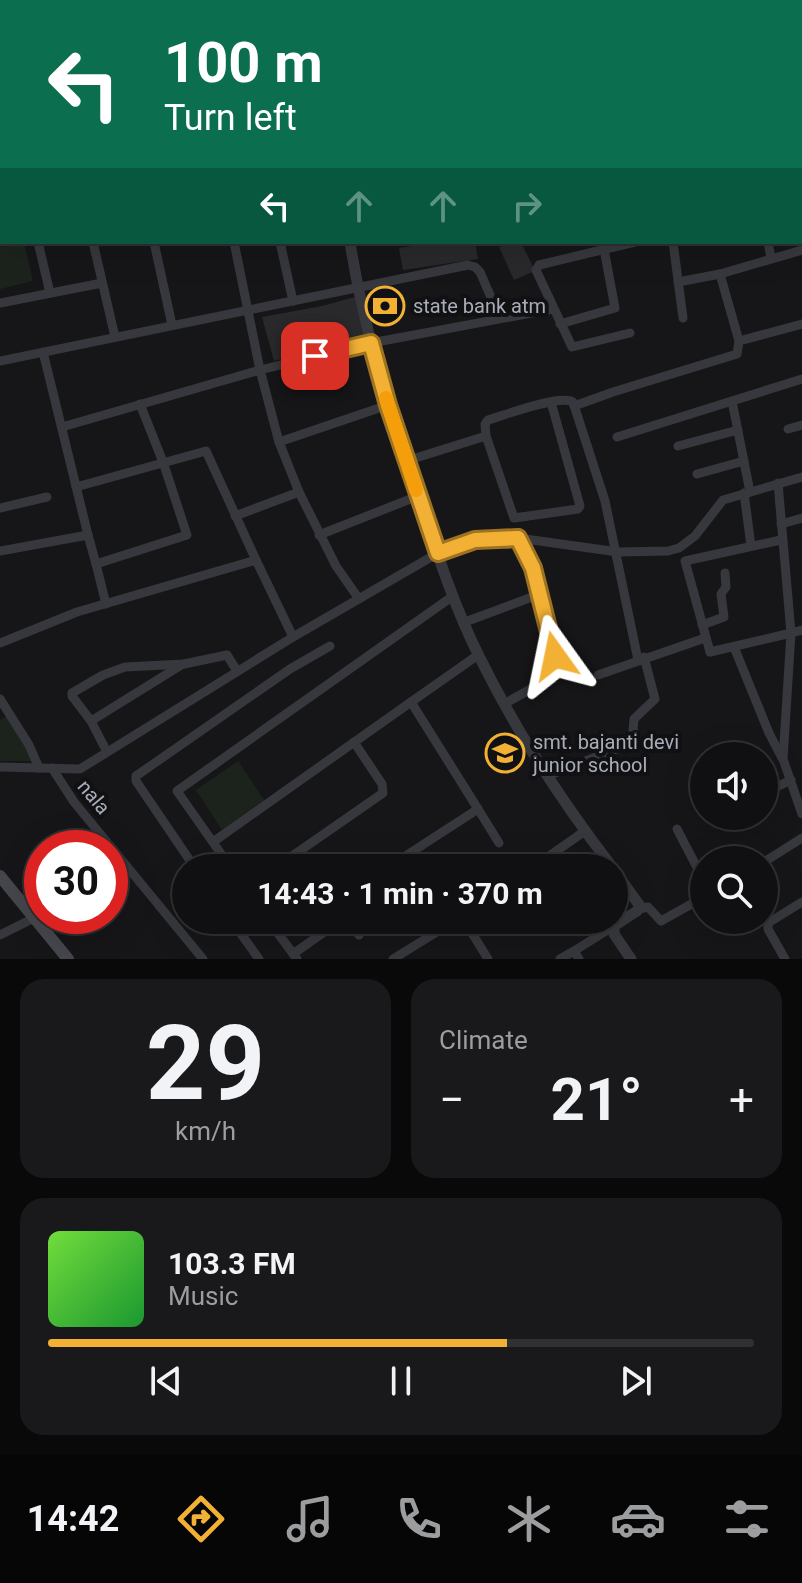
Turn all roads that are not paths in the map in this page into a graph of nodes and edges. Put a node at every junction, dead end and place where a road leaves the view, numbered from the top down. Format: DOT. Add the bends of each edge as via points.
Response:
graph roads {
  1 [pos="38,244"];
  2 [pos="93,244"];
  3 [pos="154,244"];
  4 [pos="234,244"];
  5 [pos="280,244"];
  6 [pos="350,244"];
  7 [pos="626,244"];
  8 [pos="673,244"];
  9 [pos="768,244"];
  10 [pos="604,249"];
  11 [pos="802,250"];
  12 [pos="771,258"];
  13 [pos="720,274"];
  14 [pos="678,282"];
  15 [pos="102,283"];
  16 [pos="358,287"];
  17 [pos="50,293"];
  18 [pos="293,301"];
  19 [pos="0,303"];
  20 [pos="553,309"];
  21 [pos="247,310"];
  22 [pos="500,318"];
  23 [pos="683,318"];
  24 [pos="560,324"];
  25 [pos="172,325"];
  26 [pos="801,327"];
  27 [pos="630,333"];
  28 [pos="115,337"];
  29 [pos="739,341"];
  30 [pos="371,343"];
  31 [pos="43,352"];
  32 [pos="0,361"];
  33 [pos="260,370"];
  34 [pos="802,379"];
  35 [pos="732,401"];
  36 [pos="551,402"];
  37 [pos="140,404"];
  38 [pos="388,405"];
  39 [pos="574,406"];
  40 [pos="802,425"];
  41 [pos="62,427"];
  42 [pos="788,429"];
  43 [pos="738,430"];
  44 [pos="486,436"];
  45 [pos="617,437"];
  46 [pos="279,442"];
  47 [pos="678,446"];
  48 [pos="406,461"];
  49 [pos="744,461"];
  50 [pos="163,462"];
  51 [pos="697,474"];
  52 [pos="802,477"];
  53 [pos="778,483"];
  54 [pos="76,487"];
  55 [pos="299,492"];
  56 [pos="747,492"];
  57 [pos="418,496"];
  58 [pos="47,497"];
  59 [pos="0,508"];
  60 [pos="235,516"];
  61 [pos="802,518"];
  62 [pos="781,524"];
  63 [pos="88,535"];
  64 [pos="319,535"];
  65 [pos="518,538"];
  66 [pos="781,540"];
  67 [pos="751,546"];
  68 [pos="0,551"];
  69 [pos="618,552"];
  70 [pos="438,553"];
  71 [pos="256,560"];
  72 [pos="96,564"];
  73 [pos="725,573"];
  74 [pos="540,594"];
  75 [pos="453,596"];
  76 [pos="359,599"];
  77 [pos="106,604"];
  78 [pos="465,622"];
  79 [pos="702,625"];
  80 [pos="802,630"];
  81 [pos="791,633"];
  82 [pos="293,637"];
  83 [pos="705,638"];
  84 [pos="0,643"];
  85 [pos="330,646"];
  86 [pos="734,647"];
  87 [pos="478,655"];
  88 [pos="555,656"];
  89 [pos="641,658"];
  90 [pos="184,664"];
  91 [pos="237,671"];
  92 [pos="598,675"];
  93 [pos="551,680"];
  94 [pos="0,699"];
  95 [pos="411,702"];
  96 [pos="504,704"];
  97 [pos="91,721"];
  98 [pos="354,742"];
  99 [pos="107,752"];
  100 [pos="783,759"];
  101 [pos="0,767"];
  102 [pos="47,768"];
  103 [pos="547,776"];
  104 [pos="791,780"];
  105 [pos="778,786"];
  106 [pos="478,809"];
  107 [pos="802,814"];
  108 [pos="677,829"];
  109 [pos="585,831"];
  110 [pos="802,838"];
  111 [pos="213,842"];
  112 [pos="499,843"];
  113 [pos="778,853"];
  114 [pos="186,854"];
  115 [pos="221,854"];
  116 [pos="295,854"];
  117 [pos="409,854"];
  118 [pos="552,854"];
  119 [pos="602,854"];
  120 [pos="690,854"];
  121 [pos="0,876"];
  122 [pos="628,888"];
  123 [pos="802,902"];
  124 [pos="690,905"];
  125 [pos="24,906"];
  126 [pos="639,909"];
  127 [pos="628,916"];
  128 [pos="24,923"];
  129 [pos="47,934"];
  130 [pos="241,934"];
  131 [pos="278,934"];
  132 [pos="324,934"];
  133 [pos="437,934"];
  134 [pos="473,934"];
  135 [pos="604,934"];
  136 [pos="614,934"];
  137 [pos="0,935"];
  138 [pos="410,954"];
  139 [pos="576,955"];
  140 [pos="295,957"];
  141 [pos="68,959"];
  142 [pos="203,959"];
  143 [pos="259,959"];
  144 [pos="393,959"];
  145 [pos="488,959"];
  146 [pos="560,959"];
  147 [pos="631,959"];
  148 [pos="785,959"];
  1 -- 17 [label="street"];
  2 -- 15 [label="street"];
  3 -- 25 [label="street"];
  4 -- 21 [label="street"];
  5 -- 18 [label="street"];
  6 -- 16 [label="street"];
  7 -- 10 [label="street"];
  8 -- 14 [label="street"];
  9 -- 12 [label="street"];
  10 -- 20 [label="street" via="537,266"];
  10 -- 24 [label="street" via="615,308"];
  11 -- 12 [label="street"];
  12 -- 13 [label="street"];
  13 -- 14 [label="street"];
  13 -- 29 [label="street"];
  14 -- 23 [label="street"];
  15 -- 17 [label="street"];
  15 -- 28 [label="street"];
  16 -- 18 [label="street"];
  16 -- 22 [label="street" via="468,265 480,272"];
  16 -- 30 [label="street"];
  17 -- 19 [label="street"];
  18 -- 21 [label="street"];
  20 -- 22 [label="street"];
  20 -- 24 [label="street"];
  21 -- 25 [label="street"];
  21 -- 33 [label="street"];
  22 -- 30 [label="street"];
  24 -- 27 [label="street" via="573,347"];
  25 -- 28 [label="street"];
  26 -- 29 [label="street"];
  28 -- 31 [label="street"];
  29 -- 39 [label="street" via="737,354"];
  30 -- 33 [label="street"];
  30 -- 38 [label="street"];
  31 -- 32 [label="street"];
  31 -- 41 [label="street"];
  33 -- 37 [label="street"];
  33 -- 46 [label="street"];
  34 -- 35 [label="street"];
  35 -- 43 [label="street"];
  35 -- 45 [label="street"];
  36 -- 39 [label="street" via="568,398"];
  36 -- 44 [label="street" via="488,420"];
  36 -- 44 [label="street" via="578,509 514,518"];
  37 -- 41 [label="street"];
  37 -- 50 [label="street"];
  38 -- 46 [label="street"];
  38 -- 48 [label="street"];
  39 -- 69 [label="street"];
  40 -- 42 [label="street"];
  41 -- 54 [label="street"];
  43 -- 47 [label="street"];
  43 -- 49 [label="street"];
  44 -- 48 [label="street"];
  46 -- 55 [label="street"];
  48 -- 57 [label="street"];
  49 -- 51 [label="street"];
  49 -- 56 [label="street"];
  50 -- 54 [label="street"];
  50 -- 60 [label="street" via="206,451"];
  50 -- 72 [label="street" via="187,535"];
  52 -- 53 [label="street"];
  53 -- 56 [label="street"];
  53 -- 62 [label="street"];
  54 -- 63 [label="street"];
  55 -- 60 [label="street"];
  55 -- 64 [label="street"];
  56 -- 67 [label="street"];
  56 -- 69 [label="street" via="720,502 700,531 679,548"];
  57 -- 64 [label="street"];
  57 -- 70 [label="street"];
  58 -- 59 [label="street"];
  60 -- 71 [label="street"];
  61 -- 62 [label="street"];
  62 -- 66 [label="street"];
  63 -- 68 [label="street"];
  63 -- 72 [label="street"];
  64 -- 76 [label="street"];
  65 -- 69 [label="street"];
  65 -- 70 [label="street" via="475,540"];
  65 -- 74 [label="street"];
  66 -- 67 [label="street"];
  66 -- 81 [label="street"];
  67 -- 79 [label="street" via="685,561"];
  69 -- 89 [label="street"];
  70 -- 75 [label="street"];
  70 -- 76 [label="street"];
  71 -- 77 [label="street"];
  71 -- 82 [label="street"];
  72 -- 77 [label="street"];
  73 -- 79 [label="street" via="724,617"];
  74 -- 78 [label="street"];
  74 -- 88 [label="street"];
  75 -- 78 [label="street"];
  75 -- 111 [label="street" via="177,791"];
  76 -- 82 [label="street"];
  77 -- 84 [label="street"];
  78 -- 87 [label="street"];
  79 -- 83 [label="street"];
  80 -- 81 [label="street"];
  81 -- 86 [label="street"];
  81 -- 100 [label="street"];
  82 -- 91 [label="street"];
  83 -- 86 [label="street" via="712,652"];
  83 -- 89 [label="street"];
  85 -- 114 [label="street" via="136,776"];
  86 -- 100 [label="street"];
  87 -- 95 [label="street"];
  87 -- 96 [label="street"];
  89 -- 92 [label="street"];
  89 -- 103 [label="street" via="655,699 634,719 632,743"];
  90 -- 91 [label="street" via="227,655"];
  90 -- 97 [label="street"];
  90 -- 97 [label="street" via="125,667 72,693"];
  91 -- 99 [label="street"];
  93 -- 96 [label="street"];
  94 -- 102 [label="street, nala"];
  95 -- 98 [label="street"];
  95 -- 106 [label="street"];
  96 -- 103 [label="street"];
  97 -- 99 [label="street"];
  98 -- 111 [label="street"];
  98 -- 116 [label="street" via="383,793"];
  99 -- 102 [label="street" via="78,770"];
  100 -- 104 [label="street"];
  101 -- 102 [label="street"];
  102 -- 142 [label="street, nala"];
  103 -- 109 [label="street"];
  104 -- 105 [label="street"];
  104 -- 107 [label="street"];
  106 -- 112 [label="street"];
  106 -- 117 [label="street"];
  108 -- 120 [label="street"];
  109 -- 118 [label="street"];
  109 -- 119 [label="street"];
  110 -- 113 [label="street"];
  111 -- 115 [label="street"];
  121 -- 125 [label="main road"];
  122 -- 126 [label="street"];
  123 -- 148 [label="street" via="768,923"];
  124 -- 126 [label="street" via="661,921 650,908"];
  126 -- 127 [label="street"];
  128 -- 137 [label="street"];
  129 -- 141 [label="main road"];
  130 -- 143 [label="street"];
  131 -- 140 [label="street"];
  132 -- 140 [label="street"];
  133 -- 138 [label="street"];
  134 -- 145 [label="street"];
  135 -- 139 [label="street"];
  136 -- 147 [label="street"];
  138 -- 144 [label="street"];
  139 -- 146 [label="street"];
}
